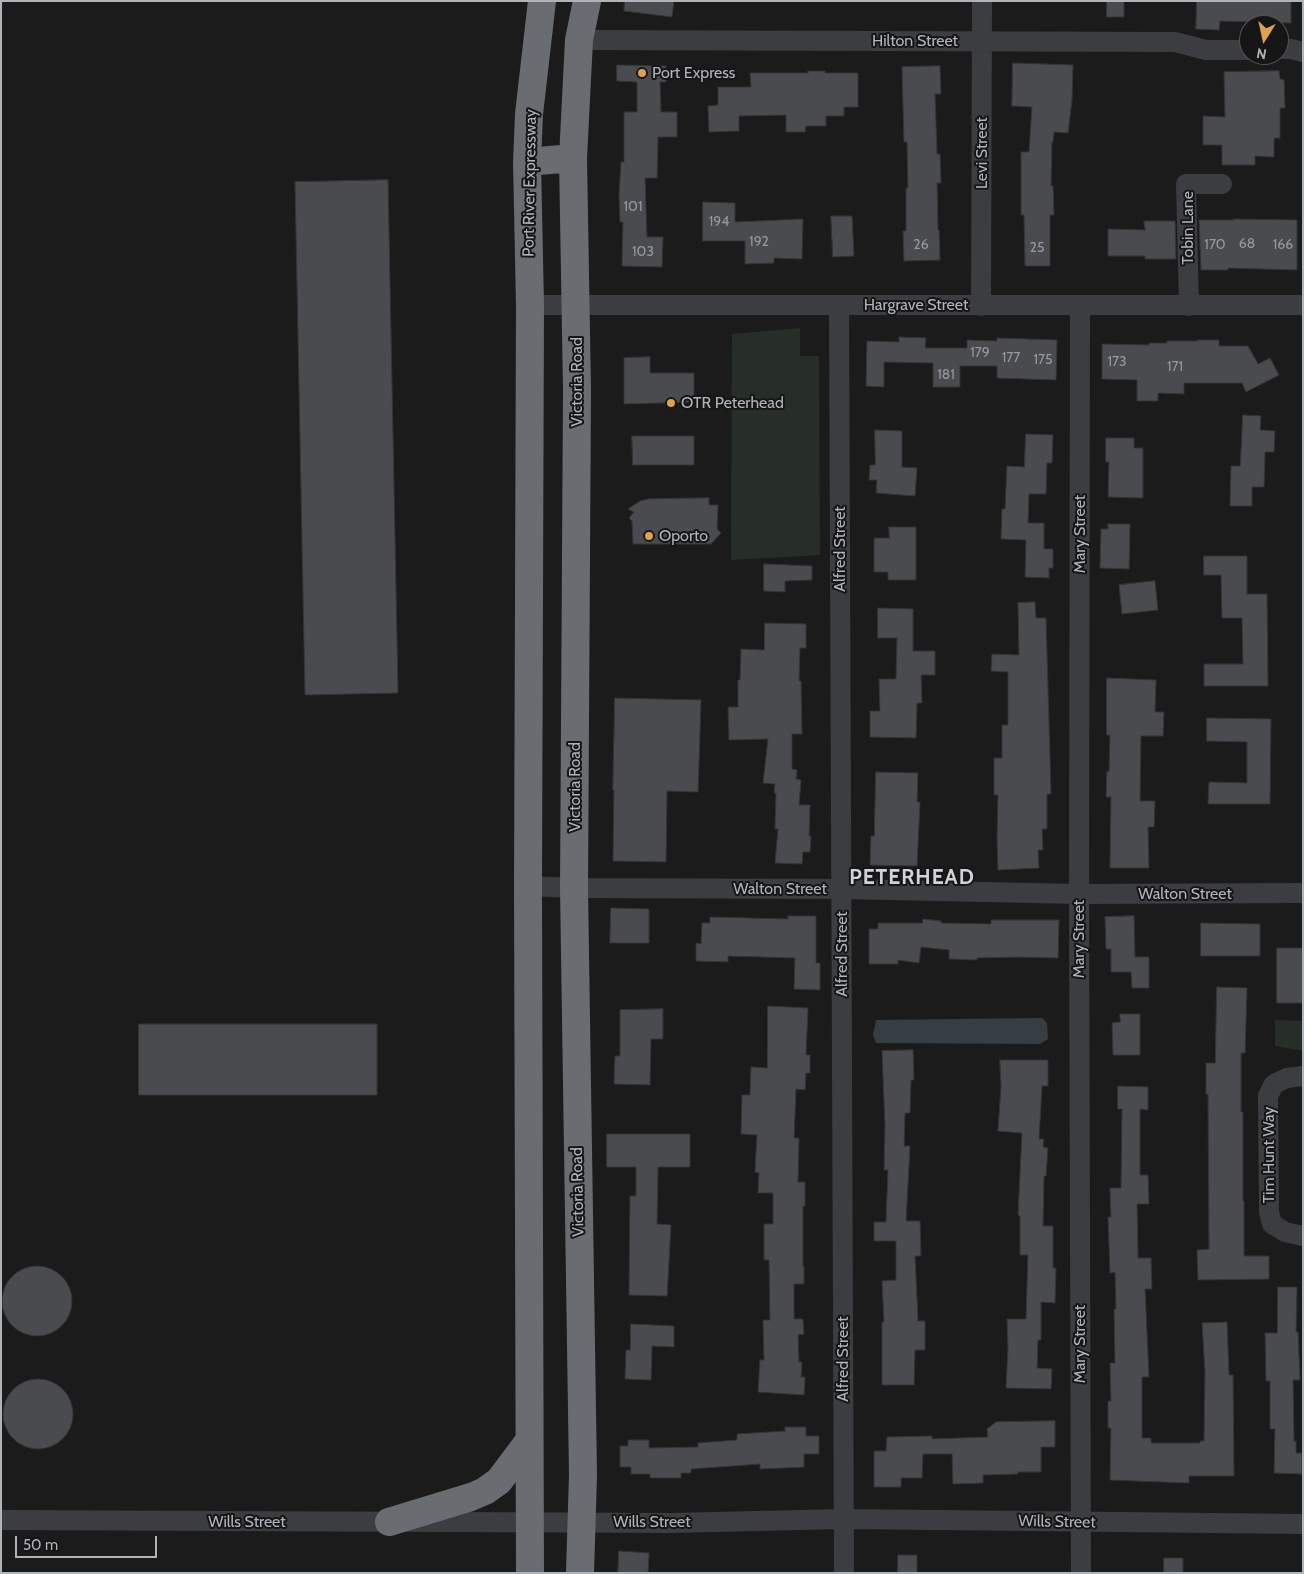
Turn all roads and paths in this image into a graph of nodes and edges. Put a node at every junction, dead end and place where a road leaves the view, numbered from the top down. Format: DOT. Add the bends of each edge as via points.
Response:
graph roads {
  1 [pos="542,1"];
  2 [pos="587,1"];
  3 [pos="982,1"];
  4 [pos="579,40"];
  5 [pos="982,41"];
  6 [pos="1289,49"];
  7 [pos="1239,50"];
  8 [pos="1303,52"];
  9 [pos="573,158"];
  10 [pos="527,162"];
  11 [pos="1222,184"];
  12 [pos="576,304"];
  13 [pos="530,305"];
  14 [pos="839,305"];
  15 [pos="1303,305"];
  16 [pos="981,306"];
  17 [pos="1080,306"];
  18 [pos="1189,306"];
  19 [pos="528,886"];
  20 [pos="574,888"];
  21 [pos="841,889"];
  22 [pos="1303,893"];
  23 [pos="1079,894"];
  24 [pos="1303,1076"];
  25 [pos="1303,1236"];
  26 [pos="529,1441"];
  27 [pos="844,1519"];
  28 [pos="1,1520"];
  29 [pos="389,1522"];
  30 [pos="529,1522"];
  31 [pos="581,1523"];
  32 [pos="1081,1523"];
  33 [pos="1303,1524"];
  34 [pos="530,1573"];
  35 [pos="580,1573"];
  36 [pos="844,1573"];
  37 [pos="1081,1573"];
  1 -- 10 [label="highway, Port River Expressway"];
  2 -- 4 [label="highway, Victoria Road"];
  3 -- 5 [label="street, Levi Street"];
  4 -- 5 [label="street, Hilton Street"];
  4 -- 9 [label="highway, Victoria Road"];
  5 -- 7 [label="street, Hilton Street" via="1175,42 1206,50"];
  5 -- 16 [label="street, Levi Street"];
  6 -- 8 [label="street"];
  9 -- 10 [label="highway"];
  9 -- 12 [label="highway, Victoria Road"];
  10 -- 13 [label="highway, Port River Expressway"];
  11 -- 18 [label="street, Tobin Lane" via="1186,184"];
  12 -- 13 [label="street, Hargrave Street"];
  12 -- 14 [label="street, Hargrave Street"];
  12 -- 20 [label="highway, Victoria Road"];
  13 -- 19 [label="highway"];
  14 -- 16 [label="street, Hargrave Street"];
  14 -- 21 [label="street, Alfred Street"];
  15 -- 18 [label="street, Hargrave Street"];
  16 -- 17 [label="street, Hargrave Street"];
  17 -- 18 [label="street, Hargrave Street"];
  17 -- 23 [label="street, Mary Street"];
  19 -- 20 [label="street, Walton Street"];
  19 -- 26 [label="highway"];
  20 -- 21 [label="street, Walton Street"];
  20 -- 31 [label="highway, Victoria Road"];
  21 -- 23 [label="street, Walton Street"];
  21 -- 27 [label="street, Alfred Street"];
  22 -- 23 [label="street, Walton Street"];
  23 -- 32 [label="street, Mary Street"];
  24 -- 25 [label="street, Tim Hunt Way" via="1274,1084 1268,1096 1269,1212 1272,1224 1285,1232"];
  26 -- 29 [label="highway" via="499,1482 485,1491"];
  26 -- 30 [label="highway"];
  27 -- 31 [label="street, Wills Street"];
  27 -- 32 [label="street, Wills Street"];
  27 -- 36 [label="street, Alfred Street"];
  28 -- 29 [label="street, Wills Street"];
  29 -- 30 [label="street, Wills Street"];
  30 -- 31 [label="street, Wills Street"];
  30 -- 34 [label="highway"];
  31 -- 35 [label="highway, Victoria Road"];
  32 -- 33 [label="street, Wills Street"];
  32 -- 37 [label="street, Mary Street"];
}
